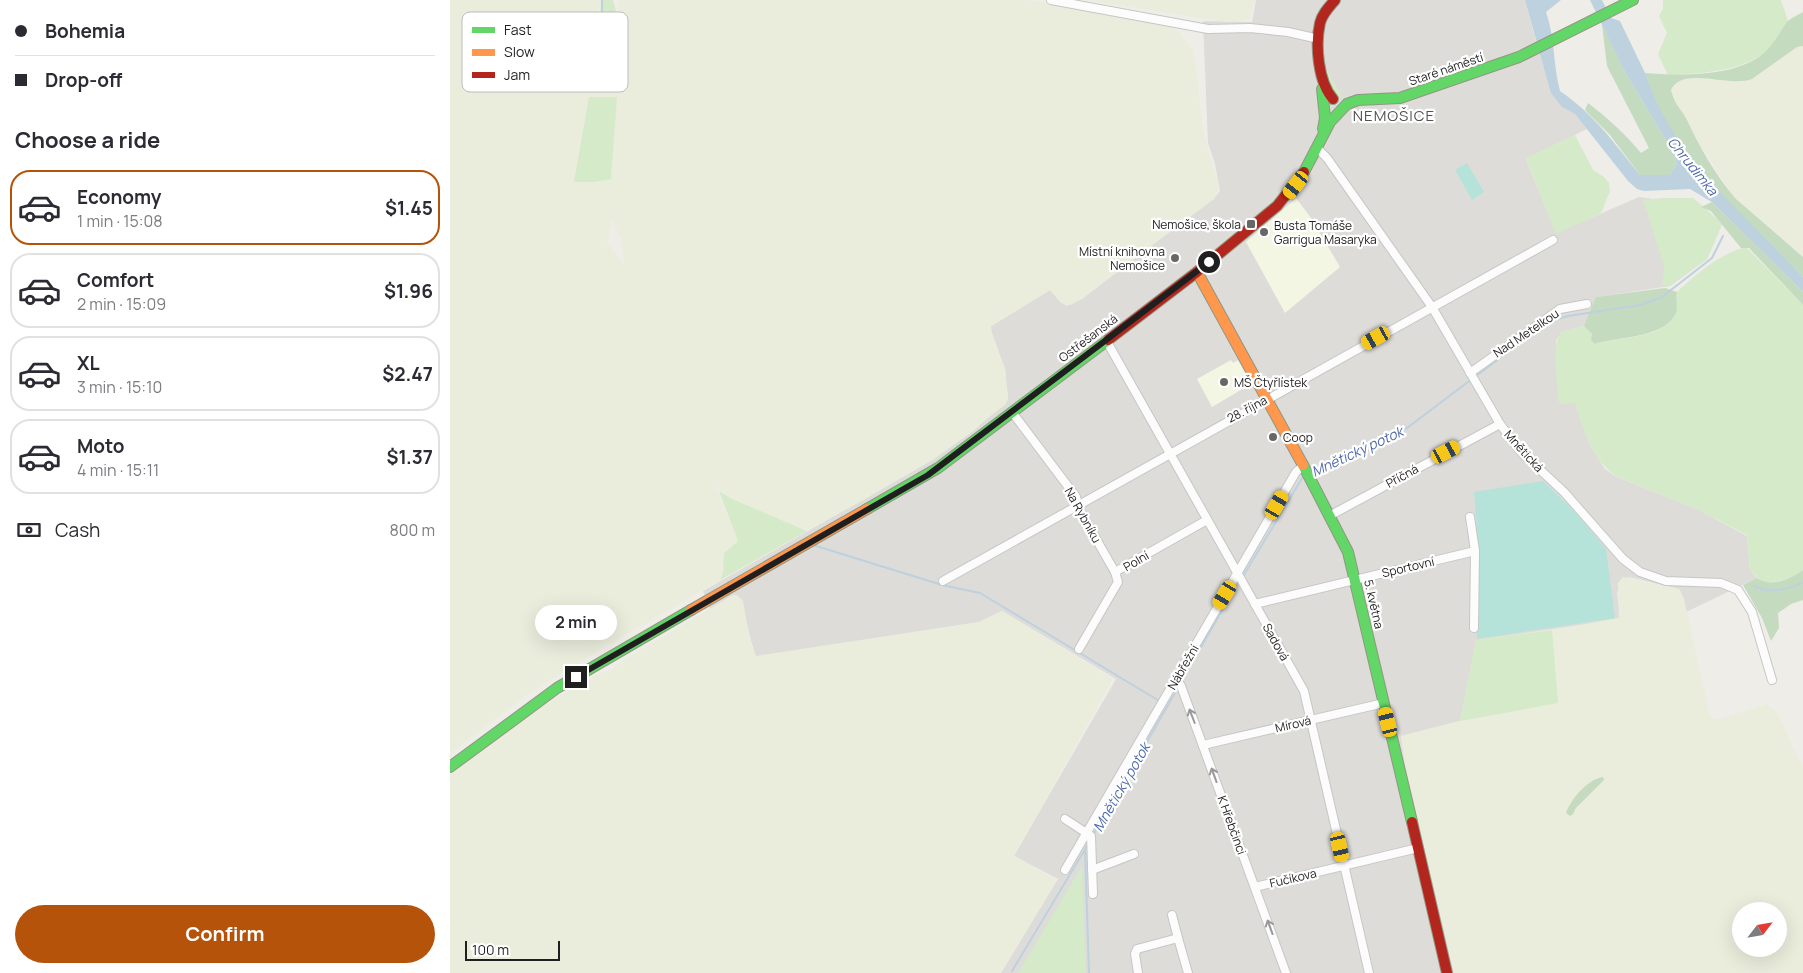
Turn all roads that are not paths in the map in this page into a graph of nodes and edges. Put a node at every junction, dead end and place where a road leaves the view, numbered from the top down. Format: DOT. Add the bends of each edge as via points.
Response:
graph roads {
  1 [pos="1051,0"];
  2 [pos="1335,0"];
  3 [pos="1633,0"];
  4 [pos="1319,39"];
  5 [pos="1322,76"];
  6 [pos="1334,99"];
  7 [pos="1369,99"];
  8 [pos="1323,109"];
  9 [pos="1339,114"];
  10 [pos="1319,145"];
  11 [pos="1552,240"];
  12 [pos="1197,272"];
  13 [pos="1587,304"];
  14 [pos="1432,307"];
  15 [pos="1106,340"];
  16 [pos="1470,372"];
  17 [pos="1267,398"];
  18 [pos="1012,412"];
  19 [pos="1500,424"];
  20 [pos="1169,453"];
  21 [pos="1304,467"];
  22 [pos="1079,504"];
  23 [pos="1331,515"];
  24 [pos="1470,517"];
  25 [pos="1207,520"];
  26 [pos="1475,551"];
  27 [pos="1115,572"];
  28 [pos="1240,578"];
  29 [pos="1355,579"];
  30 [pos="943,581"];
  31 [pos="1255,604"];
  32 [pos="1474,628"];
  33 [pos="1079,649"];
  34 [pos="1772,680"];
  35 [pos="1178,682"];
  36 [pos="1384,703"];
  37 [pos="1311,720"];
  38 [pos="1203,745"];
  39 [pos="450,767"];
  40 [pos="1065,819"];
  41 [pos="1088,832"];
  42 [pos="1418,848"];
  43 [pos="1134,854"];
  44 [pos="1344,866"];
  45 [pos="1065,870"];
  46 [pos="1092,870"];
  47 [pos="1255,887"];
  48 [pos="1093,894"];
  49 [pos="1172,915"];
  50 [pos="1178,938"];
  51 [pos="1138,973"];
  52 [pos="1188,973"];
  53 [pos="1286,973"];
  54 [pos="1370,973"];
  55 [pos="1447,973"];
  1 -- 4 [label="street" via="1200,28 1250,28"];
  2 -- 4 [label="street" via="1323,15"];
  3 -- 7 [label="street, Staré náměstí" via="1529,53 1400,98"];
  4 -- 5 [label="street"];
  5 -- 6 [label="street" via="1326,91"];
  5 -- 8 [label="street"];
  6 -- 7 [label="street, Staré náměstí"];
  6 -- 8 [label="street" via="1326,100"];
  6 -- 9 [label="street" via="1340,104"];
  7 -- 9 [label="street, Staré náměstí" via="1347,104"];
  8 -- 9 [label="street" via="1331,118"];
  8 -- 10 [label="street" via="1325,120"];
  9 -- 10 [label="street, Staré náměstí" via="1330,122"];
  10 -- 12 [label="street, Ostřešanská" via="1283,201"];
  10 -- 14 [label="street, Mnětická"];
  11 -- 14 [label="street, 28. října"];
  12 -- 15 [label="street, Ostřešanská"];
  12 -- 17 [label="street, 5. května"];
  13 -- 16 [label="street, Nad Metelkou" via="1560,309"];
  14 -- 16 [label="street, Mnětická"];
  14 -- 17 [label="street, 28. října"];
  15 -- 18 [label="street, Ostřešanská"];
  15 -- 20 [label="street, Sadová"];
  16 -- 19 [label="street, Mnětická"];
  17 -- 20 [label="street, 28. října"];
  17 -- 21 [label="street, 5. května"];
  18 -- 22 [label="street, Na Rybníku"];
  18 -- 39 [label="street, Ostřešanská" via="928,475 558,688"];
  19 -- 23 [label="street, Příčná"];
  19 -- 34 [label="street, Mnětická" via="1521,452 1564,492 1630,566 1657,579 1721,583 1742,594 1752,612"];
  20 -- 22 [label="street, 28. října"];
  20 -- 25 [label="street, Sadová"];
  21 -- 23 [label="street, 5. května"];
  21 -- 28 [label="street, Nábřežní" via="1296,472"];
  22 -- 27 [label="street, Na Rybníku"];
  22 -- 30 [label="street, 28. října"];
  23 -- 29 [label="street, 5. května" via="1348,552"];
  24 -- 26 [label="street"];
  25 -- 27 [label="street, Polní"];
  25 -- 28 [label="street, Sadová"];
  26 -- 29 [label="street, Sportovní"];
  26 -- 32 [label="street"];
  27 -- 33 [label="street, Polní" via="1118,582"];
  28 -- 31 [label="street, Sadová"];
  28 -- 35 [label="street, Nábřežní"];
  29 -- 31 [label="street, Sportovní"];
  29 -- 36 [label="street, 5. května"];
  31 -- 37 [label="street, Sadová" via="1304,691"];
  38 -- 35 [label="street, K Hřebčinci, one-way"];
  35 -- 41 [label="street, Nábřežní" via="1162,703"];
  36 -- 37 [label="street, Mírová"];
  36 -- 42 [label="street, 5. května"];
  37 -- 38 [label="street, Mírová"];
  37 -- 44 [label="street, Sadová"];
  47 -- 38 [label="street, K Hřebčinci, one-way"];
  40 -- 41 [label="street"];
  41 -- 45 [label="street, Nábřežní"];
  41 -- 46 [label="street" via="1091,836"];
  42 -- 44 [label="street, Fučíkova"];
  42 -- 55 [label="street, 5. května"];
  43 -- 46 [label="street"];
  44 -- 47 [label="street, Fučíkova"];
  44 -- 54 [label="street, Sadová"];
  46 -- 48 [label="street"];
  53 -- 47 [label="street, K Hřebčinci, one-way"];
  49 -- 50 [label="street"];
  50 -- 51 [label="street" via="1137,949"];
  50 -- 52 [label="street"];
}
